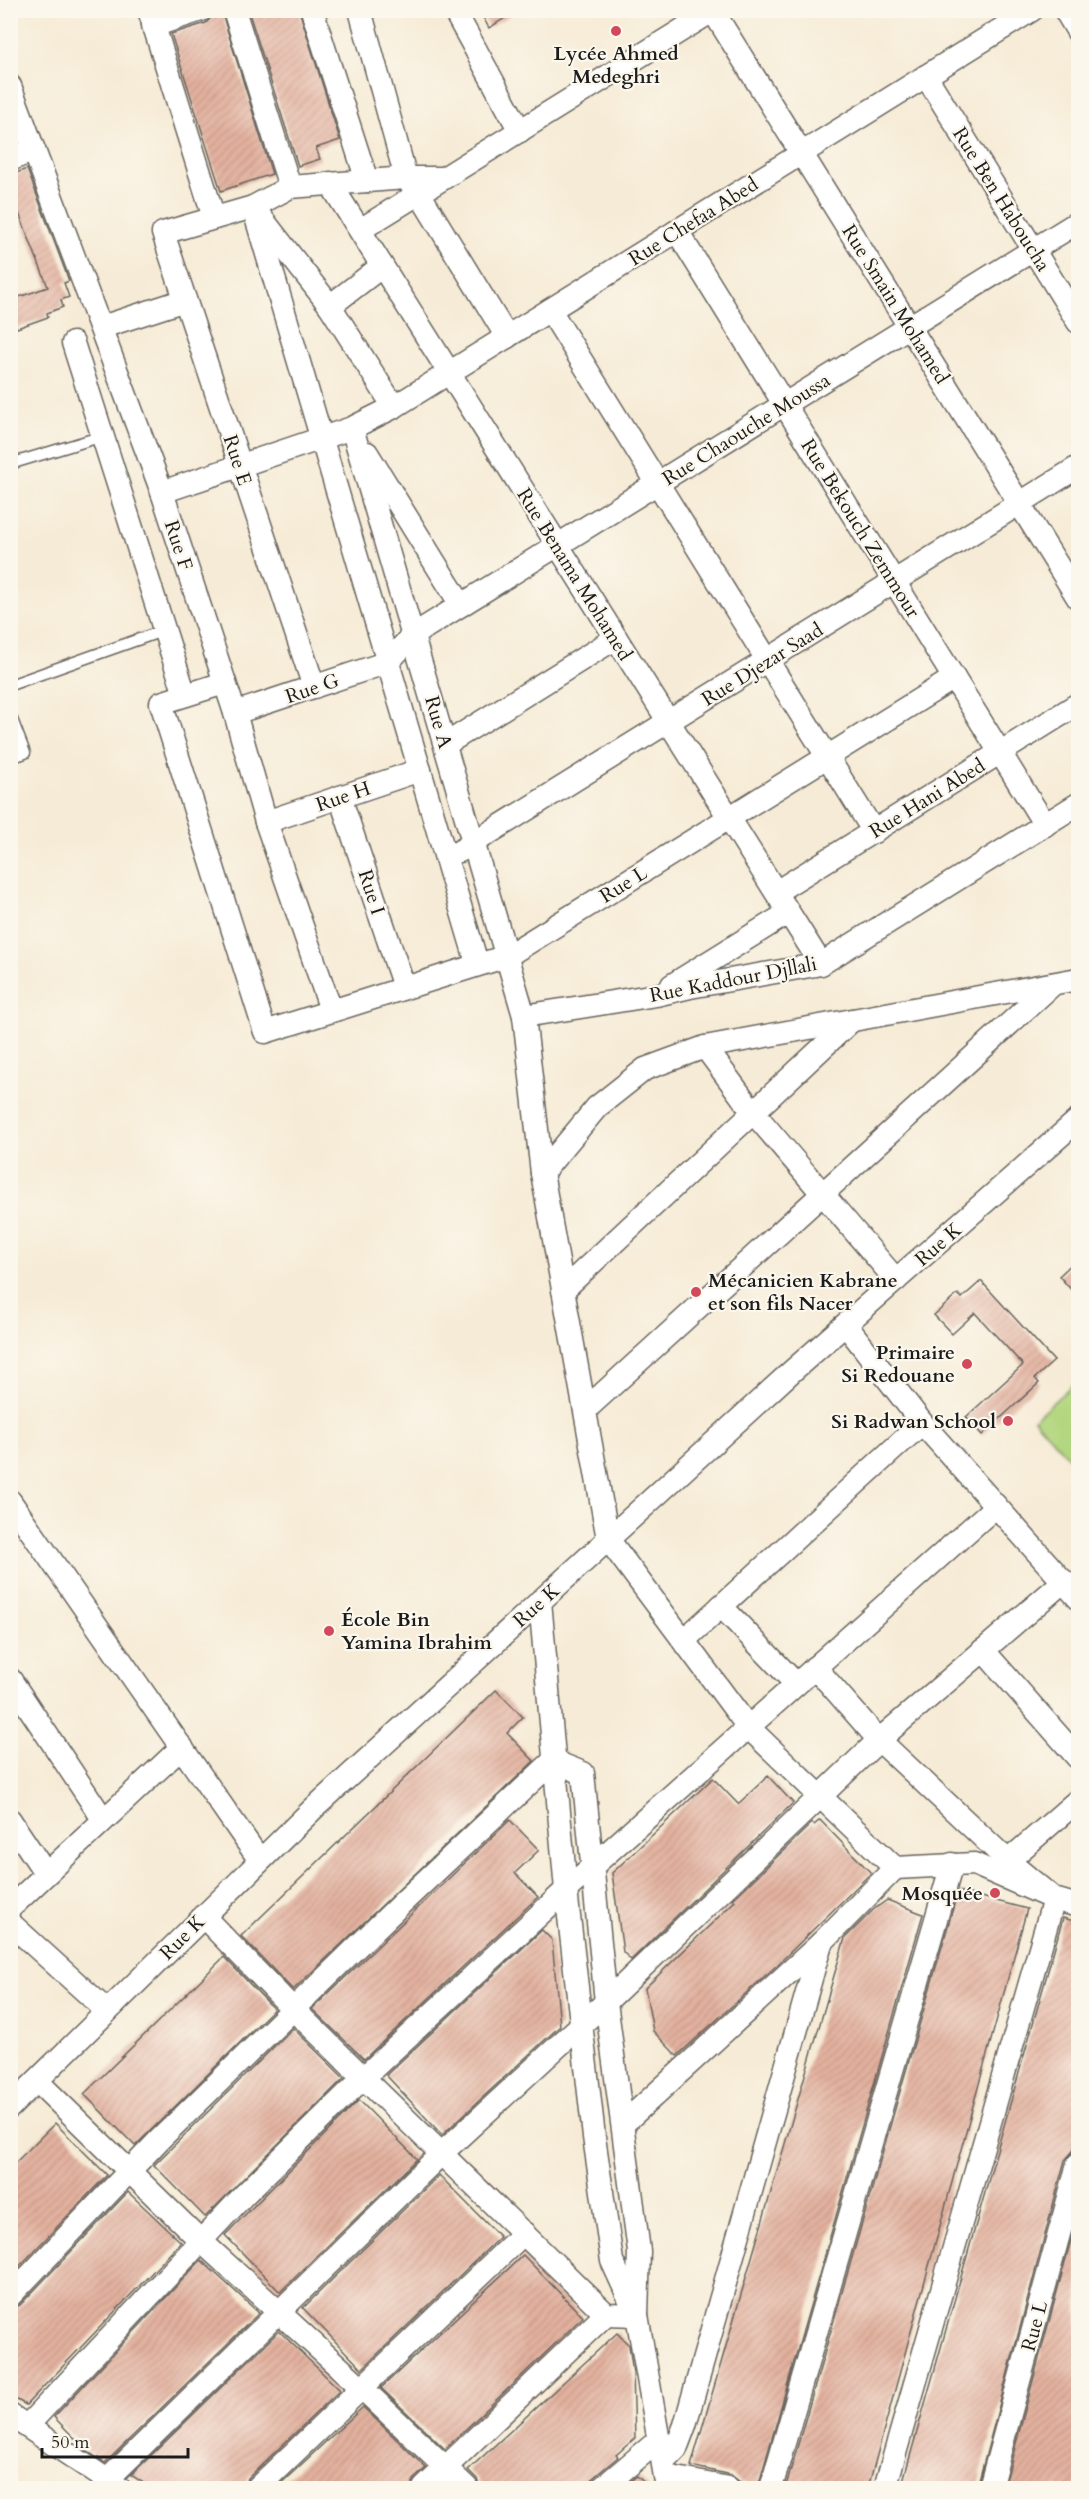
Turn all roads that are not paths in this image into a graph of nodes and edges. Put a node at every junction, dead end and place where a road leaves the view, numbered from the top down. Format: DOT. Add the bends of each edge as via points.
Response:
graph roads {
  1 [pos="201,10"];
  2 [pos="234,10"];
  3 [pos="312,10"];
  4 [pos="360,10"];
  5 [pos="454,10"];
  6 [pos="1032,10"];
  7 [pos="1065,10"];
  8 [pos="714,11"];
  9 [pos="151,18"];
  10 [pos="1078,32"];
  11 [pos="926,76"];
  12 [pos="10,86"];
  13 [pos="520,131"];
  14 [pos="34,150"];
  15 [pos="802,153"];
  16 [pos="10,160"];
  17 [pos="367,181"];
  18 [pos="330,183"];
  19 [pos="413,186"];
  20 [pos="290,187"];
  21 [pos="253,207"];
  22 [pos="214,218"];
  23 [pos="1078,222"];
  24 [pos="360,230"];
  25 [pos="677,231"];
  26 [pos="1034,250"];
  27 [pos="382,266"];
  28 [pos="185,300"];
  29 [pos="330,306"];
  30 [pos="550,310"];
  31 [pos="1078,322"];
  32 [pos="102,327"];
  33 [pos="910,327"];
  34 [pos="507,337"];
  35 [pos="73,343"];
  36 [pos="449,372"];
  37 [pos="784,405"];
  38 [pos="394,407"];
  39 [pos="352,429"];
  40 [pos="103,436"];
  41 [pos="322,438"];
  42 [pos="10,464"];
  43 [pos="240,466"];
  44 [pos="1078,467"];
  45 [pos="657,483"];
  46 [pos="162,492"];
  47 [pos="1020,504"];
  48 [pos="558,545"];
  49 [pos="894,582"];
  50 [pos="1078,598"];
  51 [pos="461,605"];
  52 [pos="165,630"];
  53 [pos="412,635"];
  54 [pos="616,638"];
  55 [pos="767,660"];
  56 [pos="388,662"];
  57 [pos="954,678"];
  58 [pos="224,683"];
  59 [pos="10,685"];
  60 [pos="314,687"];
  61 [pos="185,695"];
  62 [pos="1078,704"];
  63 [pos="235,713"];
  64 [pos="10,714"];
  65 [pos="668,722"];
  66 [pos="446,747"];
  67 [pos="1000,753"];
  68 [pos="827,757"];
  69 [pos="10,758"];
  70 [pos="418,764"];
  71 [pos="340,797"];
  72 [pos="1078,804"];
  73 [pos="729,818"];
  74 [pos="266,822"];
  75 [pos="1045,825"];
  76 [pos="874,831"];
  77 [pos="473,843"];
  78 [pos="446,860"];
  79 [pos="776,892"];
  80 [pos="788,913"];
  81 [pos="507,956"];
  82 [pos="477,963"];
  83 [pos="821,964"];
  84 [pos="1078,979"];
  85 [pos="1053,984"];
  86 [pos="404,987"];
  87 [pos="656,995"];
  88 [pos="331,1010"];
  89 [pos="524,1016"];
  90 [pos="852,1020"];
  91 [pos="705,1047"];
  92 [pos="753,1112"];
  93 [pos="1078,1120"];
  94 [pos="542,1173"];
  95 [pos="823,1193"];
  96 [pos="896,1280"];
  97 [pos="563,1290"];
  98 [pos="846,1324"];
  99 [pos="585,1410"];
  100 [pos="922,1423"];
  101 [pos="10,1501"];
  102 [pos="996,1506"];
  103 [pos="608,1539"];
  104 [pos="1071,1589"];
  105 [pos="540,1601"];
  106 [pos="721,1606"];
  107 [pos="683,1641"];
  108 [pos="983,1650"];
  109 [pos="815,1667"];
  110 [pos="10,1679"];
  111 [pos="796,1684"];
  112 [pos="748,1727"];
  113 [pos="879,1740"];
  114 [pos="182,1748"];
  115 [pos="1078,1758"];
  116 [pos="553,1761"];
  117 [pos="823,1796"];
  118 [pos="1078,1800"];
  119 [pos="104,1819"];
  120 [pos="10,1820"];
  121 [pos="259,1859"];
  122 [pos="1008,1860"];
  123 [pos="952,1864"];
  124 [pos="593,1866"];
  125 [pos="895,1868"];
  126 [pos="46,1874"];
  127 [pos="566,1890"];
  128 [pos="1054,1899"];
  129 [pos="1078,1906"];
  130 [pos="10,1908"];
  131 [pos="203,1916"];
  132 [pos="10,1923"];
  133 [pos="821,1943"];
  134 [pos="606,2002"];
  135 [pos="293,2009"];
  136 [pos="107,2011"];
  137 [pos="583,2023"];
  138 [pos="364,2077"];
  139 [pos="37,2080"];
  140 [pos="10,2107"];
  141 [pos="622,2124"];
  142 [pos="442,2152"];
  143 [pos="1078,2164"];
  144 [pos="129,2172"];
  145 [pos="524,2233"];
  146 [pos="201,2241"];
  147 [pos="10,2296"];
  148 [pos="279,2312"];
  149 [pos="606,2314"];
  150 [pos="637,2315"];
  151 [pos="362,2388"];
  152 [pos="19,2420"];
  153 [pos="660,2439"];
  154 [pos="445,2469"];
  155 [pos="666,2476"];
  156 [pos="114,2484"];
  157 [pos="257,2488"];
  158 [pos="424,2488"];
  159 [pos="467,2488"];
  160 [pos="602,2488"];
  161 [pos="728,2488"];
  162 [pos="771,2488"];
  163 [pos="885,2488"];
  164 [pos="990,2488"];
  1 -- 9 [label="street"];
  2 -- 20 [label="street"];
  3 -- 17 [label="street"];
  4 -- 19 [label="street"];
  5 -- 13 [label="street"];
  6 -- 11 [label="street, Rue Chefaa Abed"];
  7 -- 10 [label="street"];
  8 -- 13 [label="street"];
  8 -- 15 [label="street, Rue Smain Mohamed"];
  9 -- 22 [label="street"];
  11 -- 15 [label="street, Rue Chefaa Abed"];
  11 -- 26 [label="street, Rue Ben Haboucha"];
  12 -- 14 [label="street, Rue F"];
  13 -- 19 [label="street" via="443,178"];
  14 -- 16 [label="street"];
  14 -- 32 [label="street, Rue F"];
  15 -- 25 [label="street, Rue Chefaa Abed"];
  15 -- 33 [label="street, Rue Smain Mohamed"];
  17 -- 18 [label="street"];
  17 -- 19 [label="street"];
  18 -- 20 [label="street"];
  18 -- 24 [label="street, Rue Benama Mohamed"];
  19 -- 24 [label="street"];
  19 -- 34 [label="street"];
  20 -- 21 [label="street"];
  21 -- 22 [label="street"];
  21 -- 29 [label="street"];
  21 -- 41 [label="street"];
  22 -- 28 [label="street, Rue E" via="163,232"];
  23 -- 26 [label="street, Rue Chaouche Moussa"];
  24 -- 27 [label="street, Rue Benama Mohamed"];
  25 -- 30 [label="street, Rue Chefaa Abed"];
  25 -- 37 [label="street, Rue Bekouch Zemmour"];
  26 -- 31 [label="street, Rue Ben Haboucha"];
  26 -- 33 [label="street, Rue Chaouche Moussa"];
  27 -- 29 [label="street"];
  27 -- 36 [label="street, Rue Benama Mohamed"];
  28 -- 32 [label="street"];
  28 -- 43 [label="street, Rue E"];
  29 -- 38 [label="street"];
  30 -- 34 [label="street, Rue Chefaa Abed"];
  30 -- 45 [label="street"];
  32 -- 46 [label="street, Rue F"];
  33 -- 37 [label="street, Rue Chaouche Moussa"];
  33 -- 47 [label="street, Rue Smain Mohamed"];
  34 -- 36 [label="street, Rue Chefaa Abed"];
  35 -- 40 [label="street"];
  36 -- 38 [label="street, Rue Chefaa Abed"];
  36 -- 48 [label="street, Rue Benama Mohamed"];
  37 -- 45 [label="street, Rue Chaouche Moussa"];
  37 -- 49 [label="street, Rue Bekouch Zemmour"];
  38 -- 39 [label="street, Rue Chefaa Abed"];
  39 -- 41 [label="street, Rue Chefaa Abed"];
  39 -- 51 [label="street"];
  39 -- 53 [label="street, Rue A"];
  40 -- 42 [label="lane"];
  40 -- 52 [label="street"];
  41 -- 43 [label="street, Rue Chefaa Abed"];
  41 -- 56 [label="street"];
  43 -- 46 [label="street, Rue Chefaa Abed"];
  43 -- 60 [label="street, Rue E"];
  44 -- 47 [label="street, Rue Djezar Saad"];
  45 -- 48 [label="street, Rue Chaouche Moussa"];
  45 -- 55 [label="street"];
  46 -- 58 [label="street, Rue F"];
  47 -- 49 [label="street, Rue Djezar Saad"];
  47 -- 50 [label="street, Rue Smain Mohamed"];
  48 -- 51 [label="street, Rue Chaouche Moussa"];
  48 -- 54 [label="street, Rue Benama Mohamed"];
  49 -- 55 [label="street, Rue Djezar Saad"];
  49 -- 57 [label="street, Rue Bekouch Zemmour"];
  51 -- 53 [label="street, Rue Chaouche Moussa"];
  52 -- 59 [label="lane"];
  52 -- 61 [label="street"];
  53 -- 56 [label="street, Rue Chaouche Moussa"];
  53 -- 66 [label="street, Rue A"];
  54 -- 65 [label="street, Rue Benama Mohamed"];
  54 -- 66 [label="street, Rue H"];
  55 -- 65 [label="street, Rue Djezar Saad"];
  55 -- 68 [label="street"];
  56 -- 60 [label="street, Rue G"];
  56 -- 70 [label="street"];
  57 -- 67 [label="street, Rue Bekouch Zemmour"];
  57 -- 68 [label="street, Rue L"];
  58 -- 61 [label="street"];
  58 -- 63 [label="street, Rue F"];
  60 -- 63 [label="street, Rue G"];
  61 -- 88 [label="street, Rue L" via="161,703 265,1032"];
  62 -- 67 [label="street, Rue Hani Abed"];
  63 -- 74 [label="street, Rue F"];
  64 -- 69 [label="lane" via="25,753"];
  65 -- 73 [label="street, Rue Benama Mohamed"];
  65 -- 77 [label="street, Rue Djezar Saad"];
  66 -- 70 [label="street, Rue H"];
  66 -- 77 [label="street, Rue A"];
  67 -- 75 [label="street, Rue Bekouch Zemmour"];
  67 -- 76 [label="street, Rue Hani Abed"];
  68 -- 73 [label="street, Rue L"];
  68 -- 76 [label="street"];
  70 -- 71 [label="street, Rue H"];
  70 -- 78 [label="street"];
  71 -- 74 [label="street, Rue H"];
  71 -- 86 [label="street, Rue I"];
  72 -- 75 [label="street, Rue Kaddour Djllali"];
  73 -- 79 [label="street, Rue Benama Mohamed"];
  73 -- 81 [label="street, Rue L"];
  74 -- 88 [label="street, Rue F"];
  75 -- 83 [label="street, Rue Kaddour Djllali"];
  76 -- 79 [label="street, Rue Hani Abed"];
  77 -- 78 [label="street, Rue Djezar Saad"];
  77 -- 81 [label="street, Rue A"];
  78 -- 82 [label="street"];
  79 -- 80 [label="street, Rue Benama Mohamed"];
  80 -- 83 [label="street, Rue Benama Mohamed"];
  80 -- 87 [label="street"];
  81 -- 82 [label="street, Rue L"];
  81 -- 89 [label="street, Rue A"];
  82 -- 86 [label="street, Rue L"];
  83 -- 87 [label="street, Rue Kaddour Djllali"];
  84 -- 85 [label="street"];
  85 -- 90 [label="street"];
  85 -- 95 [label="street"];
  86 -- 88 [label="street, Rue L"];
  87 -- 89 [label="street, Rue Kaddour Djllali"];
  89 -- 94 [label="street, Rue A"];
  90 -- 91 [label="street"];
  90 -- 92 [label="street"];
  91 -- 92 [label="street"];
  91 -- 94 [label="street" via="645,1069 597,1107"];
  92 -- 95 [label="street"];
  92 -- 97 [label="street"];
  93 -- 96 [label="street, Rue K"];
  94 -- 97 [label="street, Rue A"];
  95 -- 96 [label="street"];
  95 -- 99 [label="street"];
  96 -- 98 [label="street, Rue K"];
  97 -- 99 [label="street, Rue A"];
  98 -- 100 [label="street"];
  98 -- 103 [label="street, Rue K"];
  99 -- 103 [label="street, Rue A"];
  100 -- 102 [label="street"];
  100 -- 106 [label="street"];
  101 -- 114 [label="street"];
  102 -- 104 [label="street"];
  102 -- 109 [label="street"];
  103 -- 105 [label="street, Rue K"];
  103 -- 107 [label="street"];
  104 -- 108 [label="street"];
  105 -- 116 [label="street"];
  105 -- 121 [label="street, Rue K"];
  106 -- 107 [label="street"];
  106 -- 111 [label="street"];
  107 -- 112 [label="street"];
  108 -- 113 [label="street"];
  108 -- 115 [label="street"];
  109 -- 111 [label="street"];
  109 -- 113 [label="street"];
  110 -- 119 [label="street"];
  111 -- 112 [label="street"];
  112 -- 117 [label="street"];
  112 -- 124 [label="street"];
  113 -- 117 [label="street"];
  113 -- 122 [label="street"];
  114 -- 119 [label="street"];
  114 -- 121 [label="street"];
  116 -- 124 [label="street" via="584,1773"];
  116 -- 127 [label="street"];
  116 -- 135 [label="street"];
  117 -- 125 [label="street"];
  117 -- 134 [label="street"];
  118 -- 122 [label="street"];
  119 -- 126 [label="street"];
  120 -- 126 [label="street"];
  121 -- 131 [label="street, Rue K"];
  122 -- 128 [label="street"];
  123 -- 125 [label="street"];
  123 -- 128 [label="street" via="974,1864"];
  123 -- 162 [label="street"];
  124 -- 127 [label="street"];
  124 -- 134 [label="street"];
  125 -- 133 [label="street"];
  126 -- 130 [label="street"];
  127 -- 137 [label="street"];
  127 -- 138 [label="street"];
  128 -- 129 [label="street"];
  128 -- 163 [label="street"];
  131 -- 135 [label="street"];
  131 -- 136 [label="street, Rue K"];
  132 -- 136 [label="street"];
  133 -- 141 [label="street"];
  133 -- 155 [label="street" via="685,2425"];
  134 -- 137 [label="street"];
  134 -- 141 [label="street"];
  135 -- 138 [label="street"];
  135 -- 144 [label="street"];
  136 -- 139 [label="street, Rue K"];
  137 -- 142 [label="street"];
  137 -- 150 [label="street" via="612,2261"];
  138 -- 142 [label="street"];
  138 -- 146 [label="street"];
  139 -- 140 [label="street, Rue K"];
  139 -- 144 [label="street"];
  141 -- 150 [label="street" via="639,2251"];
  142 -- 145 [label="street"];
  142 -- 148 [label="street"];
  143 -- 164 [label="street, Rue L"];
  144 -- 146 [label="street"];
  144 -- 147 [label="street"];
  145 -- 149 [label="street"];
  145 -- 151 [label="street"];
  146 -- 148 [label="street"];
  146 -- 152 [label="street"];
  148 -- 151 [label="street"];
  148 -- 156 [label="street"];
  149 -- 150 [label="street"];
  149 -- 154 [label="street"];
  150 -- 153 [label="street"];
  151 -- 154 [label="street"];
  151 -- 157 [label="street"];
  152 -- 156 [label="street"];
  153 -- 155 [label="street"];
  153 -- 160 [label="street"];
  154 -- 158 [label="street"];
  154 -- 159 [label="street"];
  155 -- 161 [label="street"];
}
